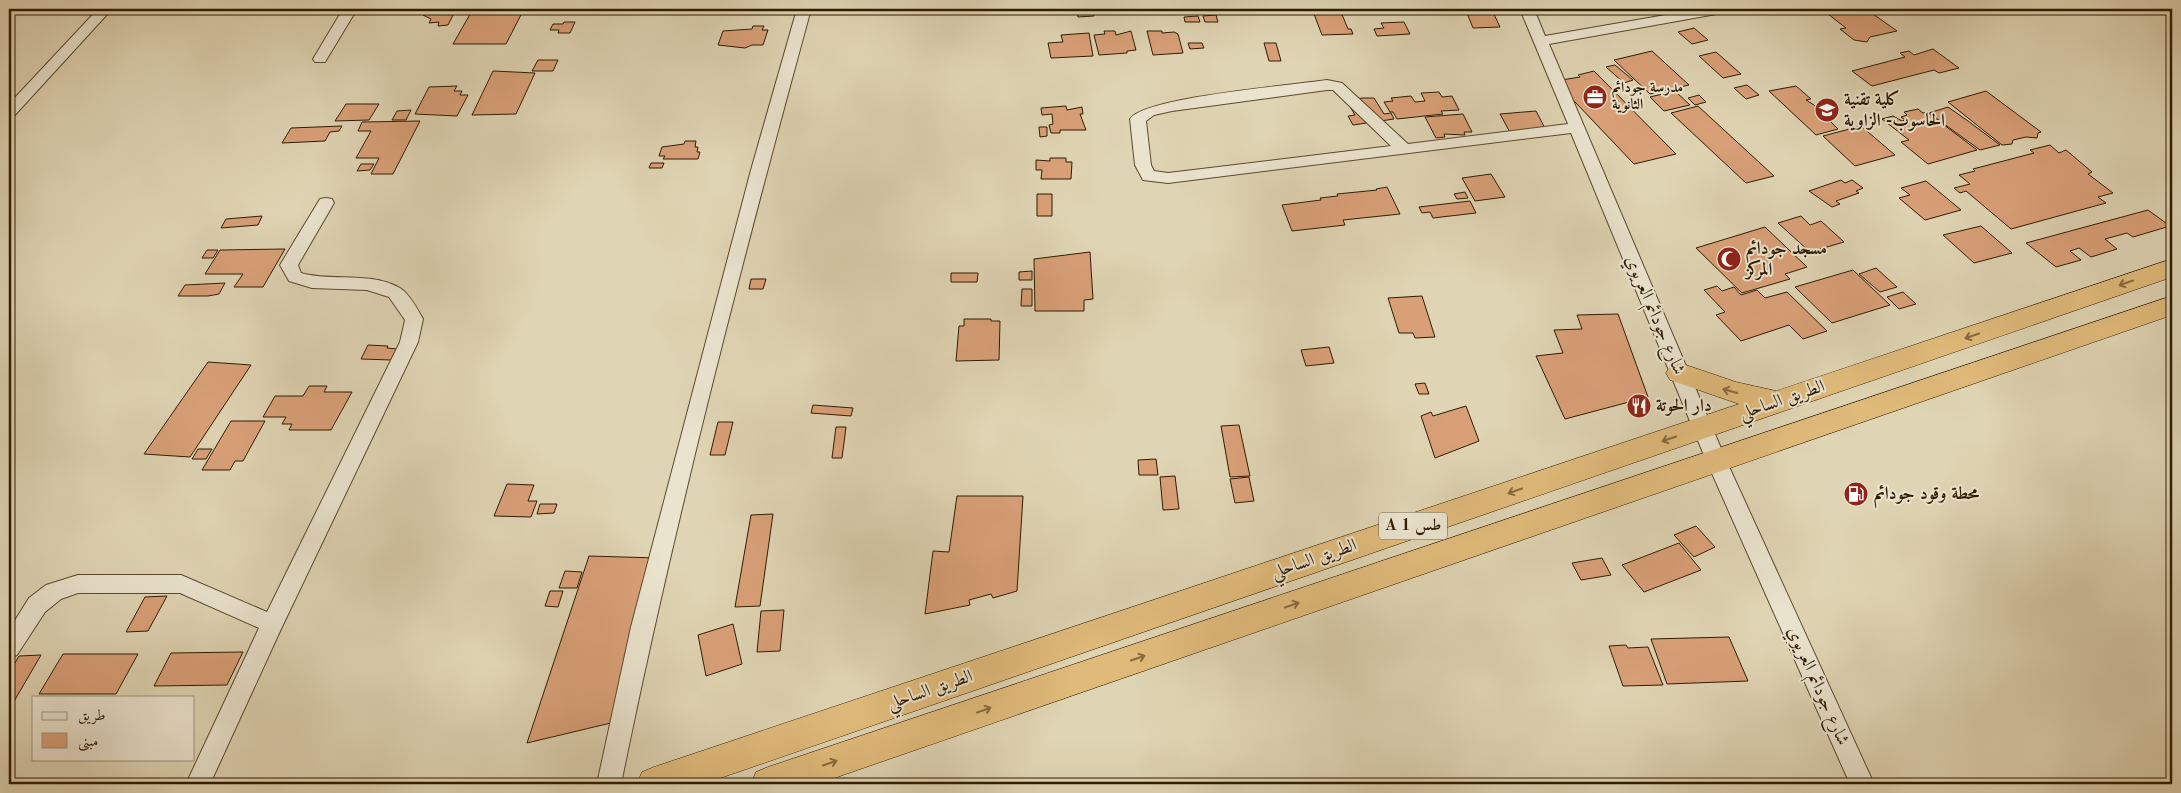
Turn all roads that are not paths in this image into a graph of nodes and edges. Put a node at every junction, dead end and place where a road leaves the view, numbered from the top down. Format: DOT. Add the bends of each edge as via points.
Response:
graph roads {
  1 [pos="106,9"];
  2 [pos="350,9"];
  3 [pos="804,9"];
  4 [pos="1526,9"];
  5 [pos="1722,9"];
  6 [pos="1539,41"];
  7 [pos="320,59"];
  8 [pos="9,113"];
  9 [pos="1576,128"];
  10 [pos="1404,149"];
  11 [pos="326,203"];
  12 [pos="2172,268"];
  13 [pos="2172,305"];
  14 [pos="1680,373"];
  15 [pos="1778,402"];
  16 [pos="1703,427"];
  17 [pos="1716,460"];
  18 [pos="272,624"];
  19 [pos="9,648"];
  20 [pos="198,784"];
  21 [pos="609,784"];
  22 [pos="654,784"];
  23 [pos="768,784"];
  24 [pos="1862,784"];
  1 -- 8 [label="street"];
  2 -- 7 [label="street"];
  3 -- 21 [label="street" via="758,170 644,617"];
  4 -- 6 [label="street, شارع جودائم العريوي"];
  5 -- 6 [label="street"];
  6 -- 9 [label="street, شارع جودائم العريوي"];
  9 -- 10 [label="street"];
  9 -- 14 [label="street, شارع جودائم العريوي"];
  10 -- 10 [label="street" via="1168,178 1149,176 1142,165 1138,119 1149,112 1172,106 1336,86 1357,109"];
  11 -- 18 [label="street" via="289,266 295,277 312,282 368,284 395,293 414,319 408,342"];
  12 -- 15 [label="highway, الطريق الساحلي / A 1 طس, one-way"];
  13 -- 17 [label="highway, الطريق الساحلي / A 1 طس"];
  15 -- 14 [label="highway, one-way" via="1734,392"];
  14 -- 16 [label="street, شارع جودائم العريوي"];
  15 -- 16 [label="highway, الطريق الساحلي / A 1 طس"];
  16 -- 17 [label="street, شارع جودائم العريوي"];
  16 -- 22 [label="highway, الطريق الساحلي / A 1 طس, one-way"];
  23 -- 17 [label="highway, الطريق الساحلي / A 1 طس, one-way"];
  17 -- 24 [label="street, شارع جودائم العريوي"];
  18 -- 19 [label="street" via="180,584 78,584 54,592 37,605"];
  18 -- 20 [label="street"];
}
